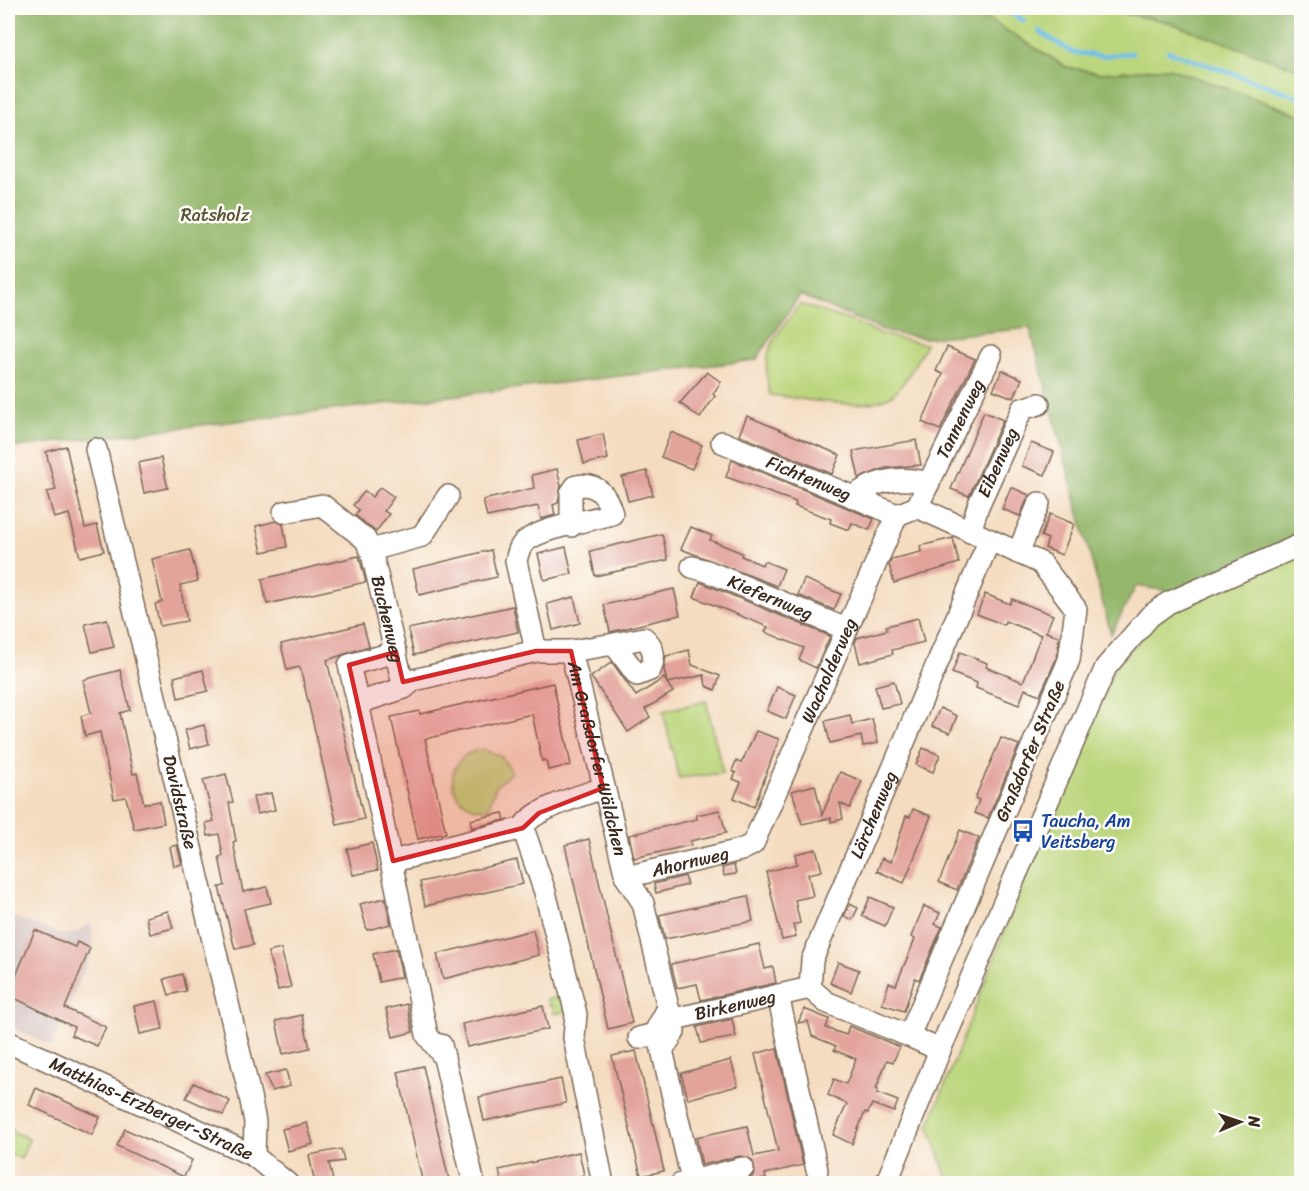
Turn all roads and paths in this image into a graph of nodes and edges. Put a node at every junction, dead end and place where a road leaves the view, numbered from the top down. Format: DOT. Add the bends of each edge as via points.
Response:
graph roads {
  1 [pos="991,356"];
  2 [pos="1039,404"];
  3 [pos="722,442"];
  4 [pos="96,449"];
  5 [pos="929,483"];
  6 [pos="448,496"];
  7 [pos="853,497"];
  8 [pos="1039,503"];
  9 [pos="917,507"];
  10 [pos="284,512"];
  11 [pos="897,515"];
  12 [pos="571,526"];
  13 [pos="970,532"];
  14 [pos="989,541"];
  15 [pos="1302,544"];
  16 [pos="371,550"];
  17 [pos="1018,553"];
  18 [pos="692,567"];
  19 [pos="846,629"];
  20 [pos="614,644"];
  21 [pos="536,651"];
  22 [pos="571,651"];
  23 [pos="396,652"];
  24 [pos="404,688"];
  25 [pos="358,703"];
  26 [pos="603,788"];
  27 [pos="523,828"];
  28 [pos="753,844"];
  29 [pos="393,861"];
  30 [pos="626,877"];
  31 [pos="810,988"];
  32 [pos="778,995"];
  33 [pos="660,1028"];
  34 [pos="909,1036"];
  35 [pos="8,1042"];
  36 [pos="940,1050"];
  37 [pos="254,1156"];
  38 [pos="743,1168"];
  39 [pos="817,1170"];
  40 [pos="687,1182"];
  41 [pos="288,1184"];
  42 [pos="474,1184"];
  43 [pos="603,1184"];
  44 [pos="886,1184"];
  1 -- 5 [label="street, Tannenweg"];
  2 -- 13 [label="street, Eibenweg" via="1022,409"];
  3 -- 7 [label="street, Fichtenweg"];
  4 -- 37 [label="street, Davidstraße" via="250,1096 255,1122"];
  5 -- 7 [label="street" via="906,477 866,486"];
  5 -- 9 [label="street, Tannenweg"];
  6 -- 16 [label="street, Buchenweg" via="422,536"];
  7 -- 11 [label="street, Fichtenweg"];
  8 -- 17 [label="street"];
  9 -- 11 [label="street"];
  9 -- 13 [label="street, Graßdorfer Straße"];
  10 -- 16 [label="street, Buchenweg" via="322,505 365,539"];
  11 -- 19 [label="street, Wacholderweg"];
  12 -- 21 [label="street" via="538,534 518,550 516,561"];
  13 -- 14 [label="street, Graßdorfer Straße"];
  14 -- 17 [label="street, Graßdorfer Straße"];
  14 -- 31 [label="street, Lärchenweg" via="812,960"];
  15 -- 36 [label="street, Graßdorfer Straße" via="1168,603 1150,616 1106,667"];
  16 -- 23 [label="street, Buchenweg"];
  17 -- 34 [label="street, Graßdorfer Straße" via="1041,563 1076,609 1069,660"];
  18 -- 19 [label="street, Kiefernweg"];
  19 -- 28 [label="street, Wacholderweg"];
  20 -- 22 [label="street"];
  21 -- 22 [label="street, Am Graßdorfer Wäldchen"];
  21 -- 24 [label="street, Am Graßdorfer Wäldchen" via="414,680"];
  22 -- 26 [label="street, Am Graßdorfer Wäldchen"];
  23 -- 24 [label="street, Buchenweg"];
  23 -- 25 [label="street" via="349,665"];
  24 -- 25 [label="street, Am Graßdorfer Wäldchen"];
  25 -- 29 [label="street"];
  26 -- 27 [label="street" via="539,813 526,820"];
  26 -- 30 [label="street, Am Graßdorfer Wäldchen"];
  27 -- 29 [label="street"];
  27 -- 43 [label="street" via="545,892 576,1014 574,1038"];
  28 -- 30 [label="street, Ahornweg"];
  29 -- 42 [label="street" via="427,1035 444,1057"];
  30 -- 33 [label="street, Am Graßdorfer Wäldchen" via="643,903"];
  31 -- 32 [label="street, Birkenweg"];
  31 -- 34 [label="street" via="826,1002"];
  32 -- 33 [label="street, Birkenweg"];
  32 -- 39 [label="street"];
  33 -- 40 [label="street, Am Graßdorfer Wäldchen"];
  34 -- 36 [label="street"];
  35 -- 37 [label="street, Matthias-Erzberger-Straße"];
  36 -- 44 [label="street, Graßdorfer Straße"];
  37 -- 41 [label="street, Matthias-Erzberger-Straße"];
  38 -- 40 [label="street"];
}
